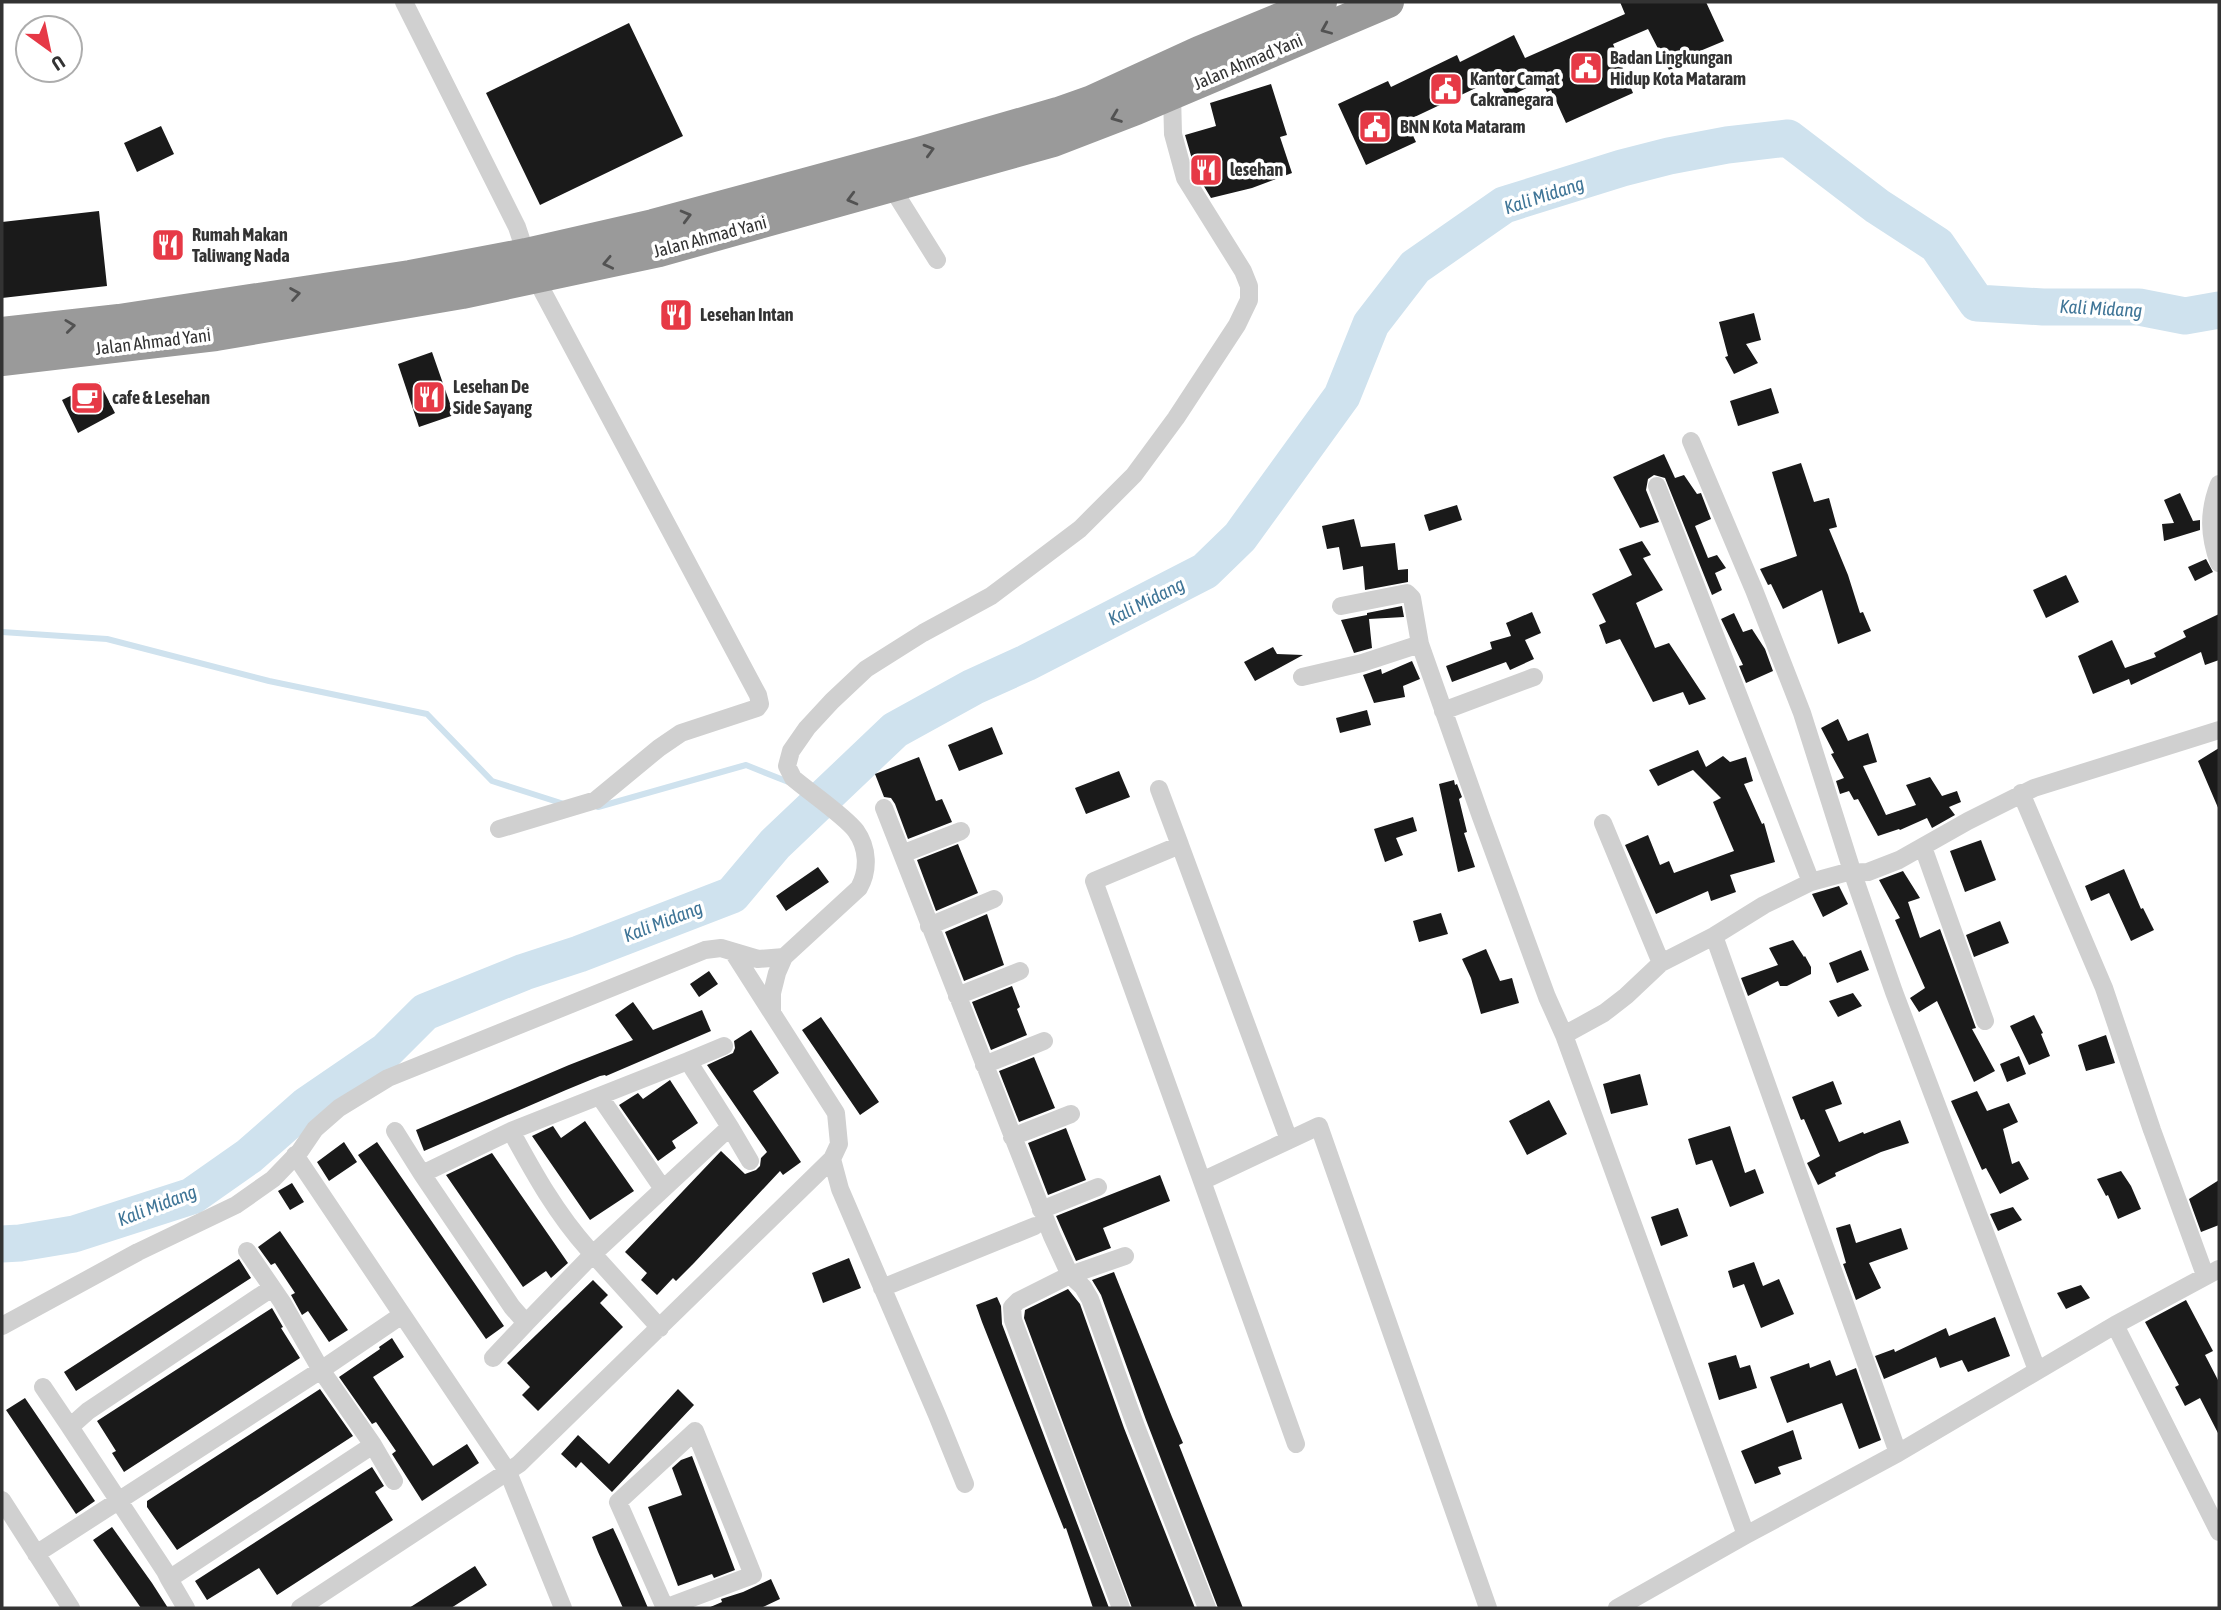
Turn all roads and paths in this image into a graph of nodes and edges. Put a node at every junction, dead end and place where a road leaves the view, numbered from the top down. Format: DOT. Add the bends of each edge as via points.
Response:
graph roads {
  1 [pos="404,2"];
  2 [pos="1321,2"];
  3 [pos="1388,2"];
  4 [pos="1282,33"];
  5 [pos="1172,94"];
  6 [pos="891,188"];
  7 [pos="656,238"];
  8 [pos="937,260"];
  9 [pos="531,266"];
  10 [pos="2,333"];
  11 [pos="2,360"];
  12 [pos="1691,441"];
  13 [pos="2219,484"];
  14 [pos="1657,486"];
  15 [pos="2219,564"];
  16 [pos="1341,606"];
  17 [pos="1420,644"];
  18 [pos="1302,677"];
  19 [pos="1534,677"];
  20 [pos="1443,711"];
  21 [pos="2219,730"];
  22 [pos="1158,789"];
  23 [pos="2021,793"];
  24 [pos="884,808"];
  25 [pos="1603,823"];
  26 [pos="499,829"];
  27 [pos="961,831"];
  28 [pos="1180,845"];
  29 [pos="1923,847"];
  30 [pos="902,854"];
  31 [pos="1853,874"];
  32 [pos="1811,882"];
  33 [pos="994,899"];
  34 [pos="929,926"];
  35 [pos="1714,936"];
  36 [pos="733,952"];
  37 [pos="784,957"];
  38 [pos="1661,963"];
  39 [pos="1020,971"];
  40 [pos="957,996"];
  41 [pos="772,1012"];
  42 [pos="1985,1021"];
  43 [pos="1564,1035"];
  44 [pos="1044,1041"];
  45 [pos="724,1046"];
  46 [pos="688,1061"];
  47 [pos="984,1065"];
  48 [pos="600,1097"];
  49 [pos="1071,1114"];
  50 [pos="730,1127"];
  51 [pos="395,1131"];
  52 [pos="511,1131"];
  53 [pos="1012,1137"];
  54 [pos="1289,1140"];
  55 [pos="295,1155"];
  56 [pos="832,1159"];
  57 [pos="750,1161"];
  58 [pos="422,1174"];
  59 [pos="1202,1181"];
  60 [pos="1098,1187"];
  61 [pos="663,1189"];
  62 [pos="1038,1218"];
  63 [pos="247,1251"];
  64 [pos="593,1254"];
  65 [pos="1125,1256"];
  66 [pos="2212,1272"];
  67 [pos="1070,1275"];
  68 [pos="272,1288"];
  69 [pos="882,1288"];
  70 [pos="402,1315"];
  71 [pos="526,1323"];
  72 [pos="2115,1325"];
  73 [pos="2,1326"];
  74 [pos="660,1328"];
  75 [pos="493,1358"];
  76 [pos="321,1370"];
  77 [pos="2037,1370"];
  78 [pos="43,1387"];
  79 [pos="70,1427"];
  80 [pos="1296,1444"];
  81 [pos="373,1445"];
  82 [pos="1898,1453"];
  83 [pos="508,1472"];
  84 [pos="394,1480"];
  85 [pos="965,1484"];
  86 [pos="2,1500"];
  87 [pos="118,1501"];
  88 [pos="2219,1532"];
  89 [pos="1746,1535"];
  90 [pos="36,1554"];
  91 [pos="169,1579"];
  92 [pos="71,1608"];
  93 [pos="186,1608"];
  94 [pos="300,1608"];
  95 [pos="563,1608"];
  96 [pos="665,1608"];
  97 [pos="1121,1608"];
  98 [pos="1207,1608"];
  99 [pos="1488,1608"];
  100 [pos="1617,1608"];
  1 -- 9 [label="street" via="517,227"];
  2 -- 4 [label="highway"];
  3 -- 4 [label="highway, Jalan Ahmad Yani, one-way"];
  4 -- 5 [label="highway, Jalan Ahmad Yani"];
  7 -- 4 [label="highway, one-way" via="1092,102 1199,52"];
  5 -- 6 [label="highway, Jalan Ahmad Yani, one-way" via="1053,141"];
  5 -- 37 [label="street" via="1174,134 1185,178 1237,260 1249,286 1249,300 1176,418 1134,475 1080,528 991,596 866,669 807,728 787,766 793,778 856,831 863,847 865,877 859,888"];
  6 -- 7 [label="highway, Jalan Ahmad Yani, one-way"];
  6 -- 8 [label="street"];
  7 -- 9 [label="highway, Jalan Ahmad Yani"];
  10 -- 9 [label="highway, one-way" via="410,276"];
  9 -- 11 [label="highway, Jalan Ahmad Yani" via="462,293 216,335"];
  9 -- 26 [label="street" via="760,702 757,708 681,733 596,800"];
  12 -- 31 [label="street" via="1802,713"];
  13 -- 15 [label="street" via="2210,521"];
  14 -- 32 [label="street"];
  16 -- 17 [label="street" via="1409,594"];
  17 -- 18 [label="street"];
  17 -- 20 [label="street"];
  19 -- 20 [label="street"];
  20 -- 43 [label="street"];
  21 -- 23 [label="street"];
  22 -- 28 [label="street"];
  23 -- 29 [label="street"];
  23 -- 66 [label="street" via="2104,988 2151,1130"];
  24 -- 30 [label="street"];
  25 -- 38 [label="street"];
  27 -- 30 [label="street"];
  28 -- 54 [label="street"];
  28 -- 59 [label="street" via="1094,881"];
  29 -- 31 [label="street" via="1868,872"];
  29 -- 42 [label="street"];
  30 -- 34 [label="street"];
  31 -- 32 [label="street"];
  31 -- 77 [label="street"];
  32 -- 35 [label="street"];
  33 -- 34 [label="street"];
  34 -- 40 [label="street"];
  35 -- 38 [label="street"];
  35 -- 82 [label="street"];
  36 -- 37 [label="street" via="758,959"];
  36 -- 41 [label="street"];
  36 -- 55 [label="street" via="705,950 388,1078 339,1108"];
  37 -- 41 [label="street" via="772,993"];
  38 -- 43 [label="street" via="1604,1013"];
  39 -- 40 [label="street"];
  40 -- 47 [label="street"];
  41 -- 56 [label="street" via="836,1113 839,1144"];
  43 -- 89 [label="street"];
  44 -- 47 [label="street"];
  45 -- 46 [label="street"];
  46 -- 48 [label="street"];
  46 -- 50 [label="street"];
  47 -- 53 [label="street"];
  48 -- 52 [label="street"];
  48 -- 61 [label="street"];
  49 -- 53 [label="street"];
  50 -- 57 [label="street"];
  50 -- 61 [label="street"];
  51 -- 58 [label="street"];
  52 -- 58 [label="street"];
  52 -- 64 [label="street" via="543,1189"];
  53 -- 62 [label="street"];
  54 -- 59 [label="street"];
  54 -- 99 [label="street" via="1319,1126"];
  55 -- 70 [label="street"];
  55 -- 73 [label="street" via="273,1179 236,1205"];
  56 -- 69 [label="street"];
  56 -- 74 [label="street"];
  58 -- 71 [label="street"];
  59 -- 80 [label="street"];
  60 -- 62 [label="street"];
  61 -- 64 [label="street"];
  62 -- 67 [label="street"];
  62 -- 69 [label="street"];
  63 -- 68 [label="street"];
  64 -- 71 [label="street"];
  64 -- 74 [label="street"];
  65 -- 67 [label="street"];
  66 -- 72 [label="street"];
  67 -- 97 [label="street" via="1014,1304 1013,1320"];
  67 -- 98 [label="street" via="1090,1299"];
  68 -- 76 [label="street"];
  68 -- 79 [label="street"];
  69 -- 85 [label="street"];
  70 -- 76 [label="street"];
  70 -- 83 [label="street"];
  71 -- 75 [label="street"];
  72 -- 77 [label="street"];
  72 -- 88 [label="street"];
  74 -- 83 [label="street"];
  76 -- 81 [label="street"];
  76 -- 87 [label="street"];
  77 -- 82 [label="street"];
  78 -- 79 [label="street"];
  79 -- 87 [label="street"];
  81 -- 84 [label="street"];
  81 -- 91 [label="street"];
  82 -- 89 [label="street"];
  83 -- 94 [label="street"];
  83 -- 95 [label="street"];
  86 -- 90 [label="street"];
  87 -- 90 [label="street"];
  87 -- 91 [label="street"];
  89 -- 100 [label="street"];
  90 -- 92 [label="street"];
  91 -- 93 [label="street"];
  96 -- 96 [label="street" via="618,1502 695,1432 752,1575"];
}
